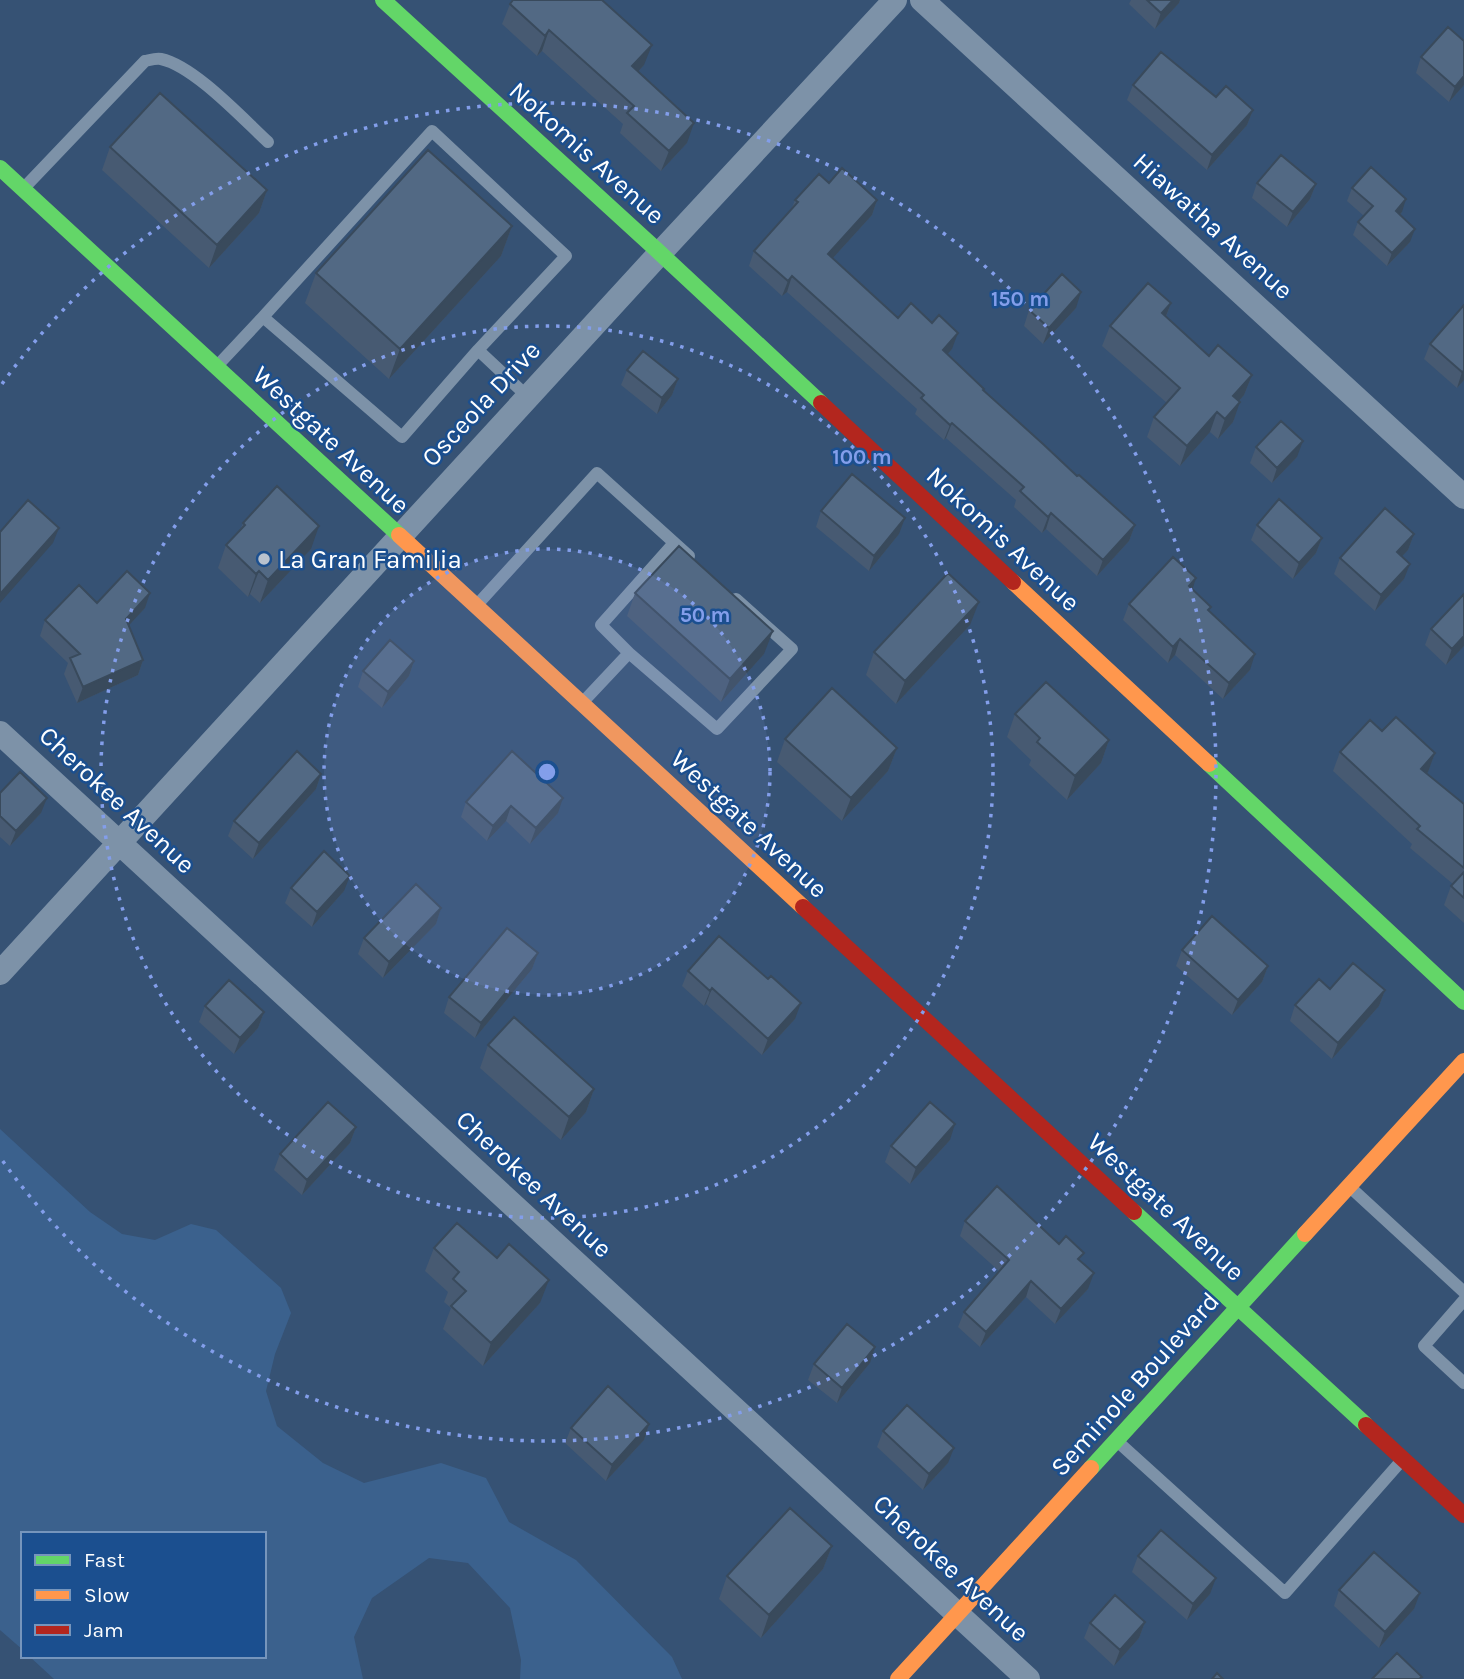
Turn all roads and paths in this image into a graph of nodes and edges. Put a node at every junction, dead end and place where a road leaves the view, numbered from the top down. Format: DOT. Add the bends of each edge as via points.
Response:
graph roads {
  1 [pos="383,0"];
  2 [pos="895,0"];
  3 [pos="922,0"];
  4 [pos="268,142"];
  5 [pos="0,168"];
  6 [pos="23,189"];
  7 [pos="660,253"];
  8 [pos="264,317"];
  9 [pos="478,350"];
  10 [pos="216,367"];
  11 [pos="528,397"];
  12 [pos="1464,496"];
  13 [pos="400,536"];
  14 [pos="674,543"];
  15 [pos="694,560"];
  16 [pos="723,587"];
  17 [pos="476,606"];
  18 [pos="629,653"];
  19 [pos="582,703"];
  20 [pos="0,733"];
  21 [pos="119,843"];
  22 [pos="0,973"];
  23 [pos="1464,1002"];
  24 [pos="1464,1061"];
  25 [pos="1349,1186"];
  26 [pos="1464,1292"];
  27 [pos="1464,1300"];
  28 [pos="1238,1307"];
  29 [pos="1464,1383"];
  30 [pos="1116,1441"];
  31 [pos="1404,1459"];
  32 [pos="1464,1515"];
  33 [pos="957,1614"];
  34 [pos="898,1679"];
  35 [pos="1028,1679"];
  1 -- 7 [label="street, Nokomis Avenue"];
  2 -- 7 [label="street, Osceola Drive"];
  3 -- 12 [label="street, Hiawatha Avenue"];
  4 -- 6 [label="lane" via="195,76 158,58 145,61"];
  5 -- 6 [label="street, Westgate Avenue"];
  6 -- 10 [label="street, Westgate Avenue"];
  7 -- 11 [label="street, Osceola Drive"];
  7 -- 23 [label="street, Nokomis Avenue"];
  8 -- 9 [label="lane" via="402,437"];
  8 -- 9 [label="lane" via="432,131 566,256"];
  8 -- 10 [label="lane"];
  9 -- 11 [label="lane"];
  10 -- 13 [label="street, Westgate Avenue"];
  11 -- 13 [label="street, Osceola Drive"];
  13 -- 17 [label="street, Westgate Avenue"];
  13 -- 21 [label="street, Osceola Drive"];
  14 -- 15 [label="lane"];
  14 -- 17 [label="lane" via="597,473"];
  14 -- 18 [label="lane" via="601,625"];
  16 -- 18 [label="lane" via="792,649 717,729"];
  17 -- 19 [label="street, Westgate Avenue"];
  18 -- 19 [label="lane"];
  19 -- 28 [label="street, Westgate Avenue"];
  20 -- 21 [label="street, Cherokee Avenue"];
  21 -- 22 [label="street, Osceola Drive"];
  21 -- 33 [label="street, Cherokee Avenue"];
  24 -- 25 [label="street, Seminole Boulevard"];
  25 -- 26 [label="lane"];
  25 -- 28 [label="street, Seminole Boulevard"];
  27 -- 29 [label="lane" via="1424,1346"];
  28 -- 30 [label="street, Seminole Boulevard"];
  28 -- 31 [label="street, Westgate Avenue"];
  30 -- 31 [label="lane" via="1285,1593"];
  30 -- 33 [label="street, Seminole Boulevard"];
  31 -- 32 [label="street, Westgate Avenue"];
  33 -- 34 [label="street, Seminole Boulevard"];
  33 -- 35 [label="street, Cherokee Avenue"];
}
